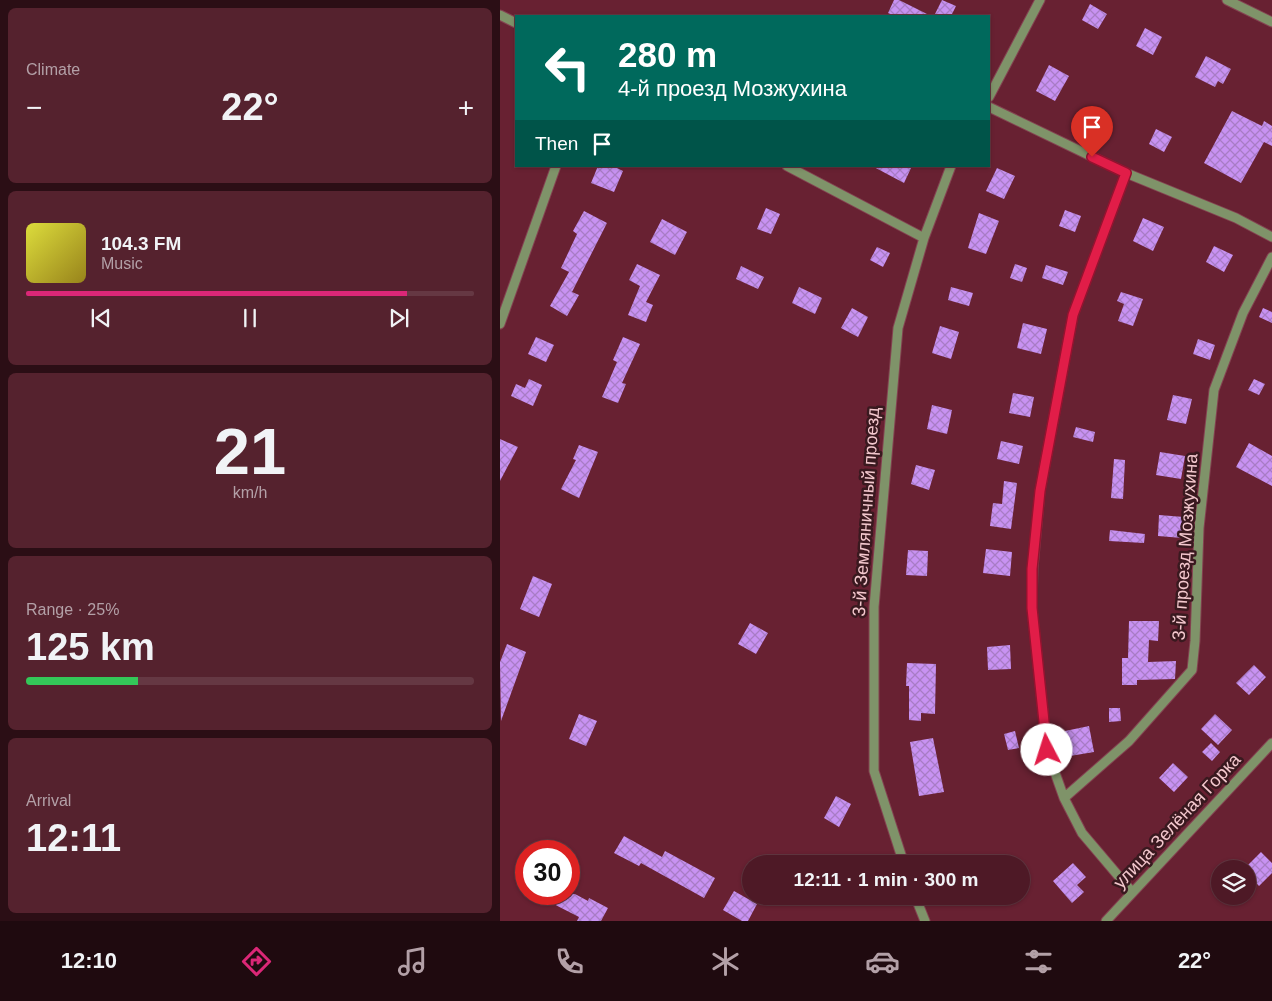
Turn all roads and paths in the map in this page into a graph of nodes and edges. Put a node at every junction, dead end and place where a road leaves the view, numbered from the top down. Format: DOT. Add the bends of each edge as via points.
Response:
graph roads {
  1 [pos="1040,0"];
  2 [pos="1227,0"];
  3 [pos="500,14"];
  4 [pos="515,22"];
  5 [pos="1272,22"];
  6 [pos="990,95"];
  7 [pos="990,107"];
  8 [pos="556,167"];
  9 [pos="788,167"];
  10 [pos="951,167"];
  11 [pos="1126,173"];
  12 [pos="924,238"];
  13 [pos="1272,238"];
  14 [pos="1272,257"];
  15 [pos="500,324"];
  16 [pos="1272,743"];
  17 [pos="1064,798"];
  18 [pos="901,855"];
  19 [pos="1132,892"];
  20 [pos="919,905"];
  21 [pos="926,921"];
  22 [pos="1106,921"];
  1 -- 6 [label="street"];
  2 -- 5 [label="street"];
  3 -- 4 [label="street"];
  7 -- 11 [label="street"];
  8 -- 15 [label="street"];
  9 -- 12 [label="street"];
  10 -- 12 [label="street, 3-й Земляничный проезд"];
  11 -- 13 [label="street" via="1236,218"];
  11 -- 17 [label="street" via="1073,315 1040,491 1032,569 1032,608 1047,750"];
  12 -- 18 [label="street, 3-й Земляничный проезд" via="898,328 874,607 874,770"];
  14 -- 17 [label="street, 3-й проезд Мозжухина" via="1243,312 1214,390 1199,528 1192,670 1129,741"];
  16 -- 19 [label="street, улица Зелёная Горка"];
  17 -- 19 [label="street" via="1082,833"];
  19 -- 22 [label="street, улица Зелёная Горка"];
  20 -- 21 [label="street"];
}
